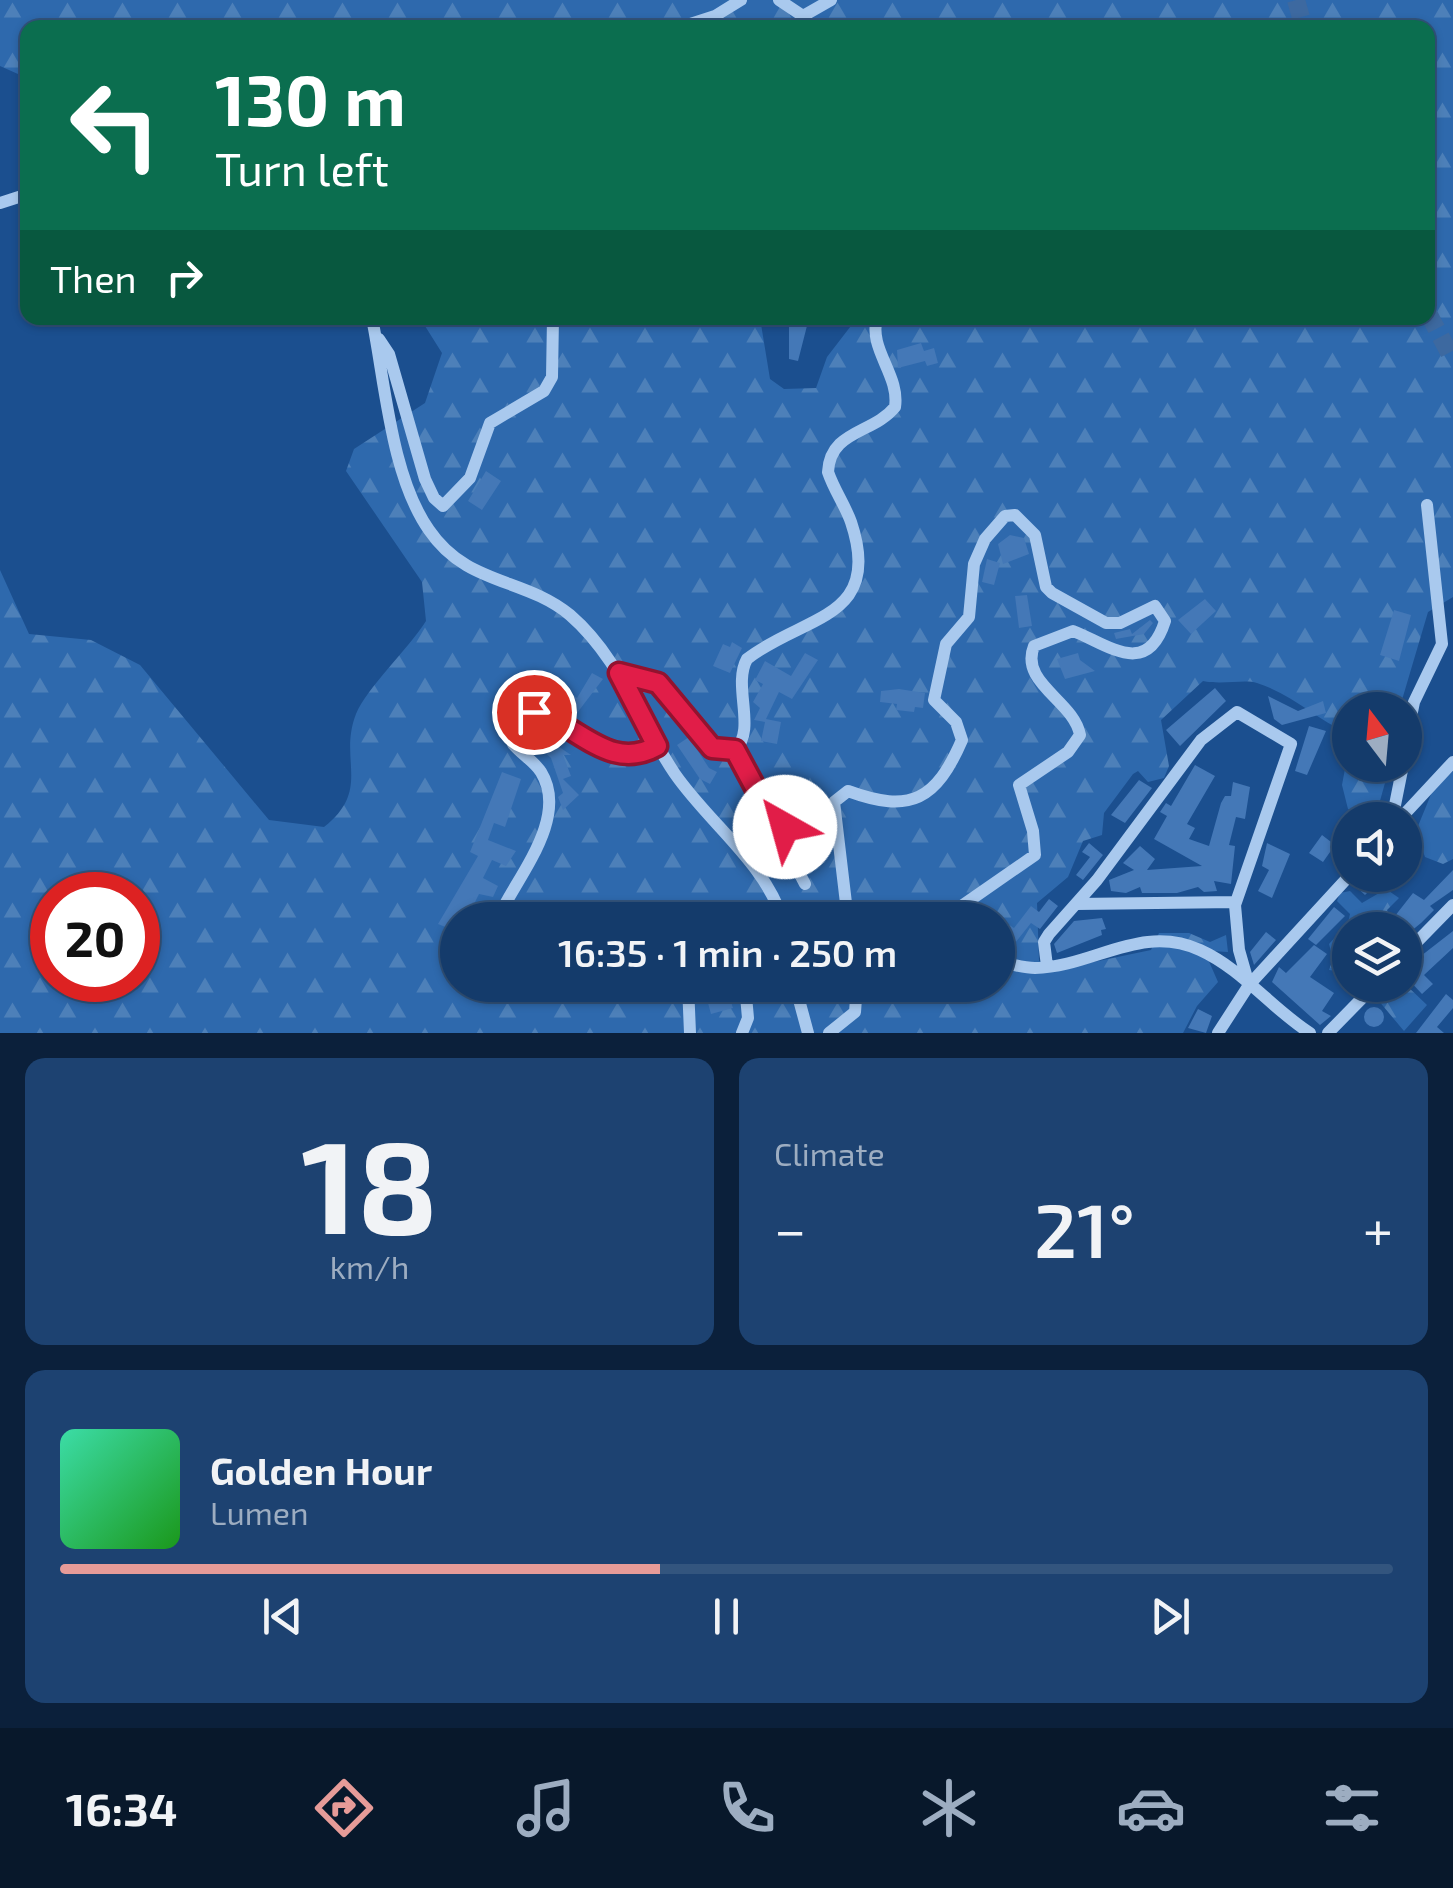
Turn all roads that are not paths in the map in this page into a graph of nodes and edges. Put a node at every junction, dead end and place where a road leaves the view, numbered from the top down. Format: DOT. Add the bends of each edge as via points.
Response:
graph roads {
  1 [pos="741,0"];
  2 [pos="779,0"];
  3 [pos="831,0"];
  4 [pos="703,20"];
  5 [pos="802,20"];
  6 [pos="806,20"];
  7 [pos="373,325"];
  8 [pos="553,325"];
  9 [pos="877,325"];
  10 [pos="375,333"];
  11 [pos="1428,506"];
  12 [pos="1447,616"];
  13 [pos="619,673"];
  14 [pos="1419,692"];
  15 [pos="657,746"];
  16 [pos="735,750"];
  17 [pos="1453,762"];
  18 [pos="1413,802"];
  19 [pos="805,884"];
  20 [pos="1334,892"];
  21 [pos="507,902"];
  22 [pos="774,902"];
  23 [pos="846,902"];
  24 [pos="967,902"];
  25 [pos="1236,902"];
  26 [pos="1076,904"];
  27 [pos="1453,905"];
  28 [pos="1422,937"];
  29 [pos="1015,963"];
  30 [pos="1047,966"];
  31 [pos="1249,985"];
  32 [pos="689,1002"];
  33 [pos="747,1002"];
  34 [pos="800,1002"];
  35 [pos="856,1002"];
  36 [pos="1358,1002"];
  37 [pos="1228,1013"];
  38 [pos="690,1033"];
  39 [pos="742,1033"];
  40 [pos="808,1033"];
  41 [pos="829,1033"];
  42 [pos="1218,1033"];
  43 [pos="1232,1033"];
  44 [pos="1310,1033"];
  45 [pos="1328,1033"];
  1 -- 4 [label="street"];
  2 -- 5 [label="street"];
  3 -- 6 [label="street"];
  7 -- 10 [label="street"];
  8 -- 10 [label="street" via="552,377 544,391 490,423 470,478 443,506 425,479 389,354"];
  9 -- 16 [label="street" via="896,388 895,407 840,441 828,460 858,548 854,589 837,611 747,659 740,686 744,736"];
  10 -- 13 [label="street" via="405,477 432,534 472,572 559,607"];
  11 -- 12 [label="street"];
  12 -- 14 [label="street" via="1442,644"];
  13 -- 15 [label="street"];
  13 -- 16 [label="street" via="658,683 712,748"];
  15 -- 21 [label="street" via="612,754 548,716 523,717 514,744 547,785 547,819"];
  15 -- 22 [label="street" via="703,814 758,872"];
  16 -- 19 [label="street" via="788,832"];
  17 -- 18 [label="street"];
  20 -- 31 [label="street"];
  23 -- 24 [label="street" via="834,802 848,791 882,803 917,798 947,775 962,740 960,726 934,700 938,672 946,644 969,618 970,580 981,547 1005,516 1015,515 1035,535 1052,593 1106,623 1155,606 1166,621 1132,655 1113,653 1074,631 1034,646 1032,670 1072,714 1080,736 1019,785 1035,855"];
  25 -- 26 [label="street"];
  25 -- 26 [label="street" via="1291,751 1288,740 1237,712 1201,740"];
  25 -- 31 [label="street"];
  26 -- 30 [label="street" via="1044,942"];
  27 -- 28 [label="street"];
  29 -- 30 [label="street"];
  30 -- 31 [label="street" via="1159,940 1201,950"];
  31 -- 37 [label="street"];
  31 -- 44 [label="street"];
  32 -- 38 [label="street"];
  33 -- 39 [label="street"];
  34 -- 40 [label="street"];
  35 -- 41 [label="street" via="855,1012"];
  36 -- 45 [label="street"];
  37 -- 42 [label="street"];
  37 -- 43 [label="street"];
}
